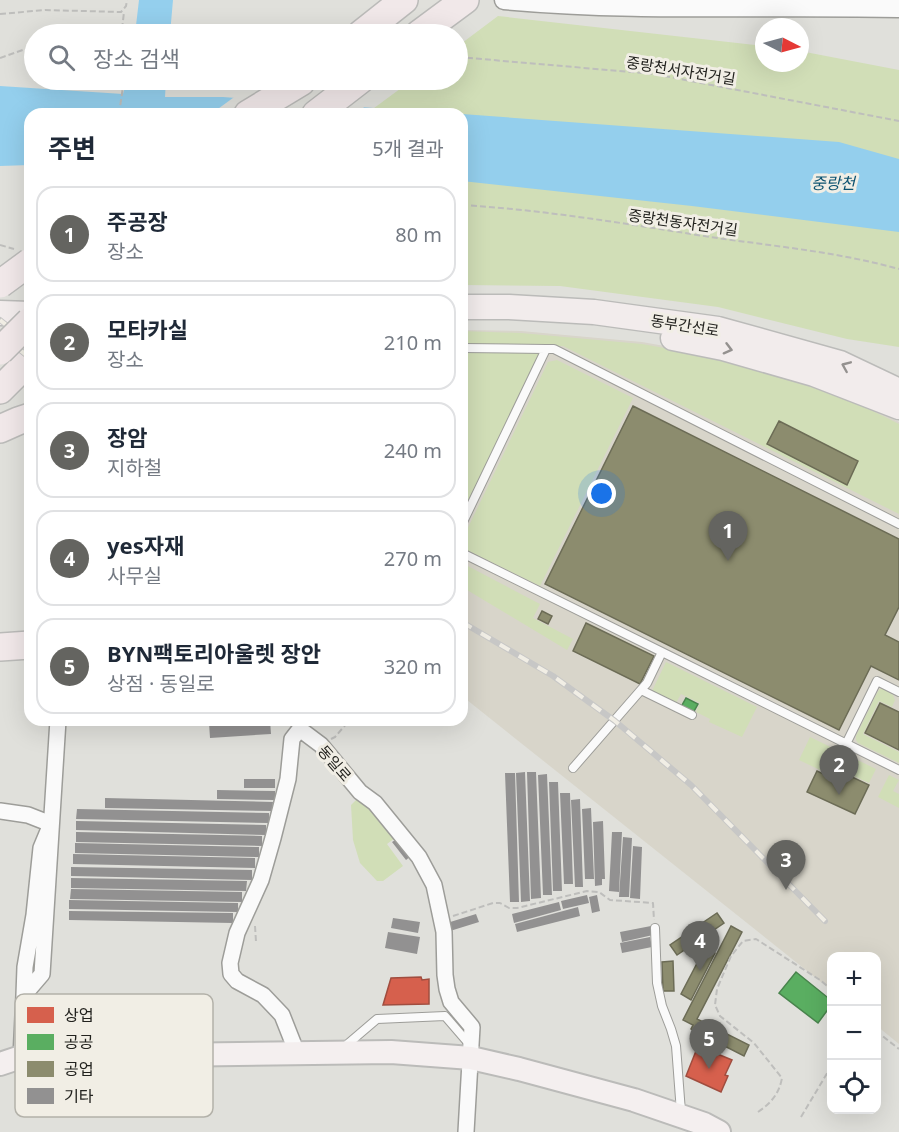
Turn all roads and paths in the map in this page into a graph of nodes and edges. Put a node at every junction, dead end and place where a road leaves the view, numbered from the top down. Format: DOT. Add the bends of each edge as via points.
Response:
graph roads {
  1 [pos="127,0"];
  2 [pos="405,0"];
  3 [pos="465,0"];
  4 [pos="504,0"];
  5 [pos="899,8"];
  6 [pos="124,9"];
  7 [pos="0,14"];
  8 [pos="122,24"];
  9 [pos="374,24"];
  10 [pos="433,24"];
  11 [pos="24,50"];
  12 [pos="0,58"];
  13 [pos="468,58"];
  14 [pos="123,90"];
  15 [pos="287,90"];
  16 [pos="291,90"];
  17 [pos="348,90"];
  18 [pos="350,90"];
  19 [pos="120,108"];
  20 [pos="258,108"];
  21 [pos="270,108"];
  22 [pos="324,108"];
  23 [pos="331,108"];
  24 [pos="899,121"];
  25 [pos="468,205"];
  26 [pos="24,266"];
  27 [pos="899,269"];
  28 [pos="0,277"];
  29 [pos="24,280"];
  30 [pos="0,284"];
  31 [pos="468,306"];
  32 [pos="0,313"];
  33 [pos="24,314"];
  34 [pos="468,322"];
  35 [pos="24,327"];
  36 [pos="468,348"];
  37 [pos="546,349"];
  38 [pos="0,351"];
  39 [pos="24,366"];
  40 [pos="0,390"];
  41 [pos="899,390"];
  42 [pos="899,407"];
  43 [pos="24,419"];
  44 [pos="0,429"];
  45 [pos="468,512"];
  46 [pos="899,524"];
  47 [pos="468,556"];
  48 [pos="24,645"];
  49 [pos="0,647"];
  50 [pos="662,652"];
  51 [pos="24,663"];
  52 [pos="0,664"];
  53 [pos="641,690"];
  54 [pos="899,692"];
  55 [pos="692,715"];
  56 [pos="58,726"];
  57 [pos="344,726"];
  58 [pos="846,744"];
  59 [pos="321,745"];
  60 [pos="573,768"];
  61 [pos="899,770"];
  62 [pos="0,812"];
  63 [pos="51,824"];
  64 [pos="442,919"];
  65 [pos="655,928"];
  66 [pos="827,986"];
  67 [pos="25,994"];
  68 [pos="15,1028"];
  69 [pos="881,1035"];
  70 [pos="899,1049"];
  71 [pos="338,1052"];
  72 [pos="297,1053"];
  73 [pos="213,1054"];
  74 [pos="7,1057"];
  75 [pos="471,1060"];
  76 [pos="827,1072"];
  77 [pos="758,1112"];
  78 [pos="682,1117"];
  79 [pos="801,1117"];
  80 [pos="466,1132"];
  81 [pos="719,1132"];
  1 -- 6 [label="path"];
  2 -- 9 [label="highway"];
  3 -- 10 [label="highway"];
  4 -- 5 [label="street" via="670,8"];
  6 -- 7 [label="path"];
  6 -- 8 [label="path"];
  11 -- 12 [label="path"];
  13 -- 24 [label="path, 중랑천서자전거길" via="654,74"];
  14 -- 19 [label="path"];
  15 -- 20 [label="highway"];
  16 -- 21 [label="highway"];
  17 -- 22 [label="highway"];
  18 -- 23 [label="highway"];
  25 -- 27 [label="path, 중랑천동자전거길" via="615,222"];
  26 -- 30 [label="highway, bridge"];
  28 -- 29 [label="highway"];
  41 -- 31 [label="highway, 동부간선로, one-way" via="840,363 718,329 594,312"];
  32 -- 33 [label="highway"];
  34 -- 42 [label="highway, 동부간선로, one-way" via="583,326 723,348 814,374"];
  35 -- 38 [label="highway, bridge"];
  36 -- 37 [label="lane"];
  37 -- 45 [label="lane"];
  37 -- 46 [label="lane" via="554,349"];
  39 -- 40 [label="highway"];
  43 -- 44 [label="highway"];
  47 -- 50 [label="lane"];
  48 -- 49 [label="highway"];
  50 -- 53 [label="lane"];
  50 -- 58 [label="lane"];
  51 -- 52 [label="highway"];
  53 -- 55 [label="lane"];
  53 -- 60 [label="lane"];
  54 -- 58 [label="lane" via="877,681"];
  56 -- 63 [label="street"];
  57 -- 59 [label="path"];
  58 -- 61 [label="lane"];
  59 -- 64 [label="street, 동일로" via="419,857 435,885"];
  59 -- 72 [label="street, 동일로" via="298,730 292,739 288,779 273,838 261,880 237,933 230,963 231,974 237,981 262,995 282,1015"];
  62 -- 63 [label="street" via="28,815"];
  63 -- 67 [label="street" via="42,974"];
  64 -- 65 [label="path" via="493,903 518,908 599,891 610,900 653,903"];
  64 -- 75 [label="street, 동일로" via="447,989 451,1002 472,1027"];
  65 -- 78 [label="lane" via="657,983 676,1047"];
  66 -- 77 [label="path" via="756,939 743,941 731,956 717,989 717,1010 754,1043 782,1078 780,1090"];
  68 -- 74 [label="street"];
  69 -- 70 [label="path"];
  71 -- 72 [label="main road"];
  71 -- 75 [label="main road" via="391,1052"];
  71 -- 75 [label="lane" via="377,1019 445,1016"];
  72 -- 73 [label="main road"];
  75 -- 78 [label="main road" via="634,1100"];
  75 -- 80 [label="street, 동일로"];
  76 -- 79 [label="path"];
  78 -- 81 [label="main road"];
}
